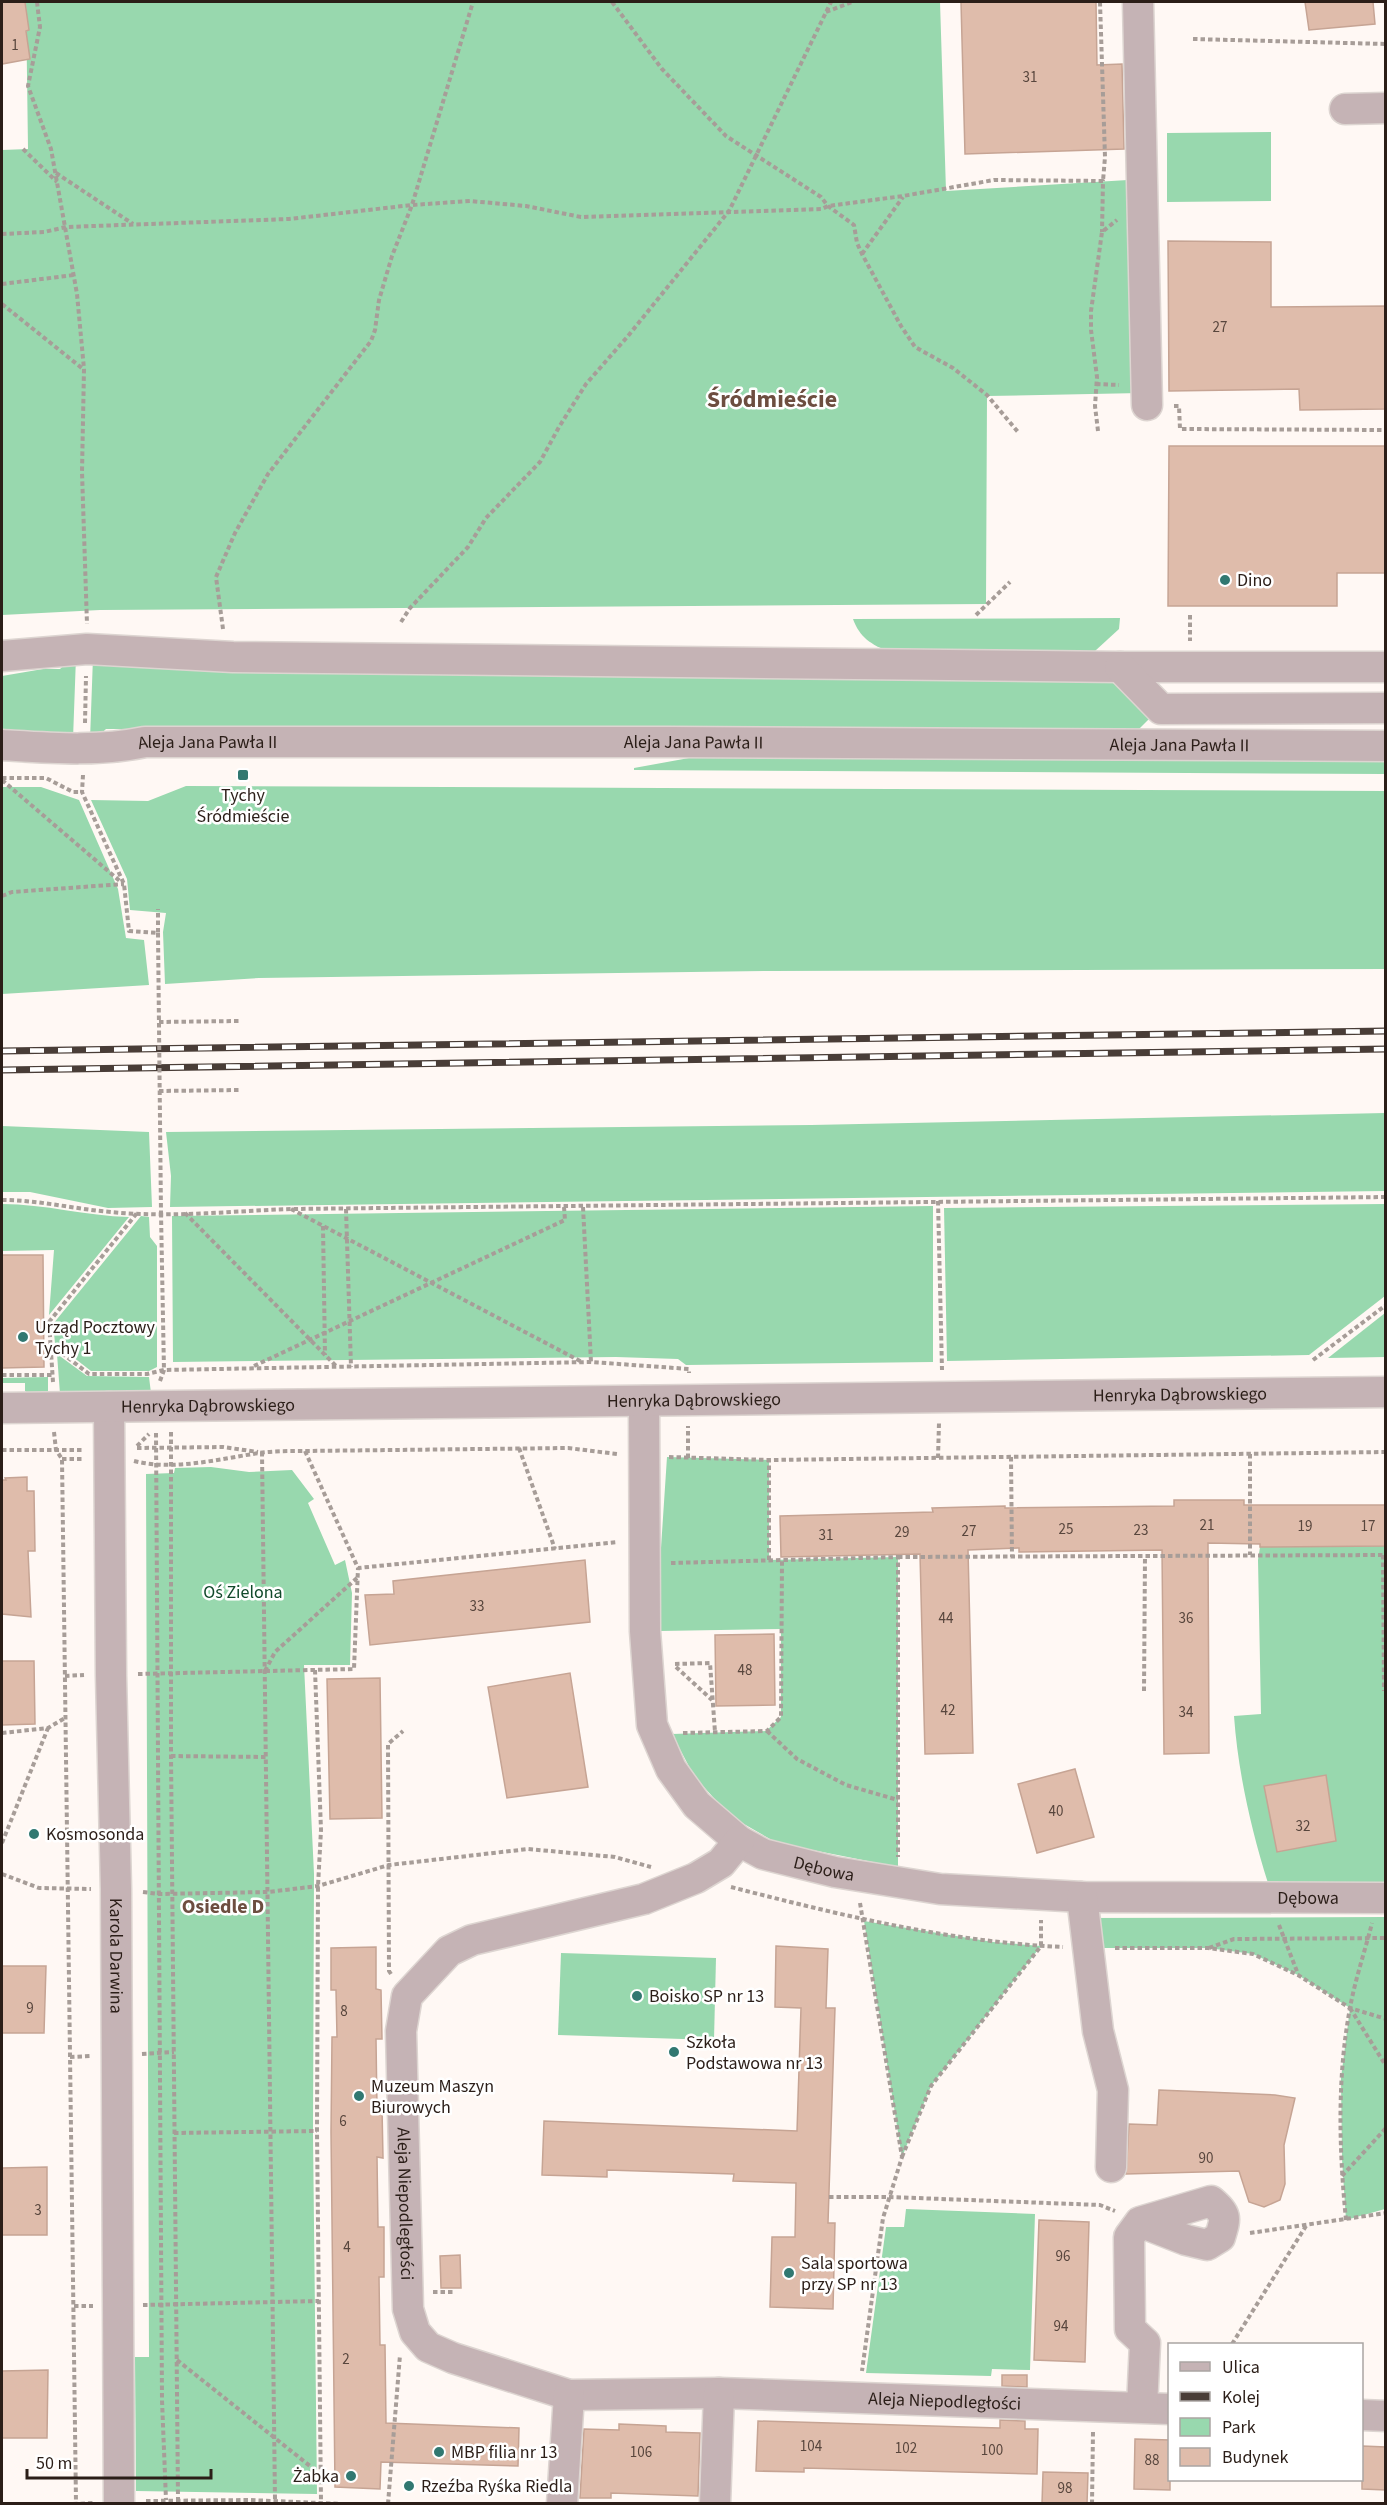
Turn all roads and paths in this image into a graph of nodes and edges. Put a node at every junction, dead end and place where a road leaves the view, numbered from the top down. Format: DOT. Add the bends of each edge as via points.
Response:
graph roads {
  1 [pos="37,2"];
  2 [pos="473,2"];
  3 [pos="612,2"];
  4 [pos="831,2"];
  5 [pos="852,2"];
  6 [pos="1100,2"];
  7 [pos="1138,2"];
  8 [pos="826,12"];
  9 [pos="1193,39"];
  10 [pos="1386,44"];
  11 [pos="1386,108"];
  12 [pos="1346,109"];
  13 [pos="23,149"];
  14 [pos="755,156"];
  15 [pos="55,172"];
  16 [pos="1103,181"];
  17 [pos="57,182"];
  18 [pos="903,196"];
  19 [pos="412,205"];
  20 [pos="828,206"];
  21 [pos="729,211"];
  22 [pos="1143,212"];
  23 [pos="133,224"];
  24 [pos="66,227"];
  25 [pos="1102,232"];
  26 [pos="2,234"];
  27 [pos="862,254"];
  28 [pos="74,275"];
  29 [pos="2,284"];
  30 [pos="2,304"];
  31 [pos="84,369"];
  32 [pos="1096,384"];
  33 [pos="1116,385"];
  34 [pos="1147,405"];
  35 [pos="1180,429"];
  36 [pos="1098,430"];
  37 [pos="1386,430"];
  38 [pos="1018,432"];
  39 [pos="1010,582"];
  40 [pos="976,615"];
  41 [pos="401,622"];
  42 [pos="223,633"];
  43 [pos="87,649"];
  44 [pos="2,656"];
  45 [pos="1120,667"];
  46 [pos="1386,667"];
  47 [pos="1386,708"];
  48 [pos="2,745"];
  49 [pos="1386,746"];
  50 [pos="85,749"];
  51 [pos="2,779"];
  52 [pos="82,792"];
  53 [pos="124,884"];
  54 [pos="2,896"];
  55 [pos="158,909"];
  56 [pos="158,933"];
  57 [pos="239,1021"];
  58 [pos="159,1022"];
  59 [pos="240,1090"];
  60 [pos="159,1091"];
  61 [pos="1386,1197"];
  62 [pos="2,1200"];
  63 [pos="938,1201"];
  64 [pos="564,1207"];
  65 [pos="583,1207"];
  66 [pos="291,1209"];
  67 [pos="346,1209"];
  68 [pos="137,1213"];
  69 [pos="161,1213"];
  70 [pos="185,1213"];
  71 [pos="323,1226"];
  72 [pos="347,1239"];
  73 [pos="432,1283"];
  74 [pos="1386,1305"];
  75 [pos="350,1321"];
  76 [pos="324,1333"];
  77 [pos="310,1340"];
  78 [pos="50,1344"];
  79 [pos="325,1356"];
  80 [pos="1313,1360"];
  81 [pos="591,1362"];
  82 [pos="583,1363"];
  83 [pos="336,1367"];
  84 [pos="351,1367"];
  85 [pos="251,1368"];
  86 [pos="689,1369"];
  87 [pos="164,1370"];
  88 [pos="52,1375"];
  89 [pos="2,1376"];
  90 [pos="53,1385"];
  91 [pos="1386,1392"];
  92 [pos="941,1397"];
  93 [pos="644,1401"];
  94 [pos="109,1407"];
  95 [pos="2,1408"];
  96 [pos="171,1426"];
  97 [pos="171,1433"];
  98 [pos="519,1448"];
  99 [pos="156,1449"];
  100 [pos="171,1449"];
  101 [pos="2,1450"];
  102 [pos="56,1450"];
  103 [pos="305,1451"];
  104 [pos="261,1452"];
  105 [pos="1386,1452"];
  106 [pos="116,1454"];
  107 [pos="1250,1454"];
  108 [pos="645,1456"];
  109 [pos="1011,1457"];
  110 [pos="938,1458"];
  111 [pos="62,1459"];
  112 [pos="769,1460"];
  113 [pos="171,1464"];
  114 [pos="156,1465"];
  115 [pos="622,1541"];
  116 [pos="555,1549"];
  117 [pos="1250,1555"];
  118 [pos="1384,1555"];
  119 [pos="1144,1556"];
  120 [pos="898,1557"];
  121 [pos="1012,1557"];
  122 [pos="769,1560"];
  123 [pos="782,1560"];
  124 [pos="660,1563"];
  125 [pos="358,1568"];
  126 [pos="358,1576"];
  127 [pos="667,1664"];
  128 [pos="673,1664"];
  129 [pos="315,1670"];
  130 [pos="265,1672"];
  131 [pos="158,1673"];
  132 [pos="171,1673"];
  133 [pos="128,1674"];
  134 [pos="1143,1691"];
  135 [pos="1384,1691"];
  136 [pos="713,1701"];
  137 [pos="65,1718"];
  138 [pos="48,1728"];
  139 [pos="403,1731"];
  140 [pos="766,1731"];
  141 [pos="715,1732"];
  142 [pos="2,1733"];
  143 [pos="672,1734"];
  144 [pos="171,1756"];
  145 [pos="266,1757"];
  146 [pos="898,1800"];
  147 [pos="739,1841"];
  148 [pos="2,1843"];
  149 [pos="389,1865"];
  150 [pos="898,1867"];
  151 [pos="3,1876"];
  152 [pos="696,1878"];
  153 [pos="318,1886"];
  154 [pos="101,1889"];
  155 [pos="68,1890"];
  156 [pos="138,1891"];
  157 [pos="268,1892"];
  158 [pos="159,1894"];
  159 [pos="172,1894"];
  160 [pos="859,1897"];
  161 [pos="1082,1897"];
  162 [pos="1380,1908"];
  163 [pos="1041,1916"];
  164 [pos="1276,1917"];
  165 [pos="864,1921"];
  166 [pos="1284,1938"];
  167 [pos="1368,1938"];
  168 [pos="1386,1938"];
  169 [pos="1041,1946"];
  170 [pos="1089,1948"];
  171 [pos="1208,1948"];
  172 [pos="1298,1975"];
  173 [pos="407,1996"];
  174 [pos="1350,2008"];
  175 [pos="1386,2019"];
  176 [pos="174,2052"];
  177 [pos="160,2053"];
  178 [pos="140,2054"];
  179 [pos="92,2056"];
  180 [pos="70,2057"];
  181 [pos="1386,2066"];
  182 [pos="1386,2128"];
  183 [pos="317,2131"];
  184 [pos="272,2132"];
  185 [pos="174,2133"];
  186 [pos="902,2157"];
  187 [pos="1112,2166"];
  188 [pos="1342,2176"];
  189 [pos="890,2197"];
  190 [pos="829,2198"];
  191 [pos="1386,2213"];
  192 [pos="1346,2220"];
  193 [pos="1140,2222"];
  194 [pos="1306,2225"];
  195 [pos="1220,2237"];
  196 [pos="408,2291"];
  197 [pos="454,2292"];
  198 [pos="319,2301"];
  199 [pos="271,2302"];
  200 [pos="177,2303"];
  201 [pos="163,2304"];
  202 [pos="133,2305"];
  203 [pos="1233,2343"];
  204 [pos="400,2348"];
  205 [pos="177,2360"];
  206 [pos="719,2393"];
  207 [pos="570,2395"];
  208 [pos="858,2397"];
  209 [pos="1094,2408"];
  210 [pos="1156,2408"];
  211 [pos="1363,2415"];
  212 [pos="1386,2416"];
  213 [pos="273,2437"];
  214 [pos="321,2474"];
  215 [pos="178,2499"];
  216 [pos="166,2500"];
  217 [pos="275,2500"];
  218 [pos="132,2502"];
  219 [pos="249,2502"];
  220 [pos="321,2502"];
  221 [pos="76,2503"];
  222 [pos="343,2504"];
  223 [pos="388,2504"];
  224 [pos="562,2504"];
  225 [pos="715,2504"];
  226 [pos="1092,2504"];
  1 -- 15 [label="path" via="40,27 28,86 51,149"];
  2 -- 19 [label="path"];
  3 -- 14 [label="path" via="662,69 726,136"];
  4 -- 8 [label="path"];
  5 -- 8 [label="path"];
  6 -- 16 [label="path"];
  7 -- 22 [label="street"];
  8 -- 14 [label="path"];
  9 -- 10 [label="path"];
  11 -- 12 [label="street"];
  13 -- 17 [label="path"];
  14 -- 20 [label="path" via="821,197"];
  14 -- 21 [label="path"];
  15 -- 17 [label="path"];
  15 -- 23 [label="path"];
  16 -- 18 [label="path" via="994,180"];
  16 -- 25 [label="path"];
  17 -- 24 [label="path"];
  18 -- 20 [label="path"];
  18 -- 27 [label="path"];
  19 -- 21 [label="path" via="470,201 526,206 581,217"];
  19 -- 23 [label="path" via="289,219"];
  19 -- 42 [label="path" via="392,256 371,341 268,474 235,533 216,577"];
  20 -- 21 [label="path"];
  20 -- 27 [label="path" via="854,225"];
  21 -- 41 [label="path" via="586,384 540,462 486,518 468,547"];
  22 -- 25 [label="path" via="1122,217"];
  22 -- 34 [label="street"];
  23 -- 24 [label="path"];
  24 -- 26 [label="path"];
  24 -- 28 [label="path"];
  25 -- 32 [label="path" via="1091,311"];
  27 -- 38 [label="path" via="915,347 953,368 987,395"];
  28 -- 29 [label="path"];
  28 -- 31 [label="path"];
  30 -- 31 [label="path"];
  31 -- 43 [label="path" via="82,472"];
  32 -- 33 [label="path"];
  32 -- 36 [label="path"];
  35 -- 37 [label="path"];
  39 -- 40 [label="path"];
  43 -- 44 [label="street"];
  43 -- 45 [label="street" via="233,657"];
  43 -- 50 [label="path"];
  45 -- 46 [label="street"];
  45 -- 47 [label="street" via="1161,709"];
  48 -- 50 [label="street, Aleja Jana Pawła II"];
  49 -- 50 [label="street, Aleja Jana Pawła II" via="145,742 113,749"];
  50 -- 52 [label="path"];
  51 -- 52 [label="path" via="46,778 73,792"];
  51 -- 53 [label="path"];
  52 -- 53 [label="path"];
  53 -- 54 [label="path" via="12,892"];
  53 -- 56 [label="path" via="129,931"];
  55 -- 56 [label="path"];
  56 -- 58 [label="path, bridge"];
  57 -- 58 [label="path"];
  58 -- 60 [label="path, bridge"];
  59 -- 60 [label="path"];
  60 -- 69 [label="path, bridge"];
  61 -- 63 [label="path"];
  62 -- 68 [label="path"];
  63 -- 65 [label="path"];
  63 -- 92 [label="path"];
  64 -- 65 [label="path"];
  64 -- 67 [label="path"];
  64 -- 73 [label="path" via="565,1220"];
  65 -- 81 [label="path"];
  66 -- 67 [label="path"];
  66 -- 70 [label="path"];
  66 -- 71 [label="path"];
  67 -- 72 [label="path"];
  68 -- 69 [label="path"];
  68 -- 78 [label="path" via="49,1322"];
  69 -- 70 [label="path"];
  69 -- 87 [label="path"];
  70 -- 77 [label="path"];
  71 -- 72 [label="path"];
  71 -- 76 [label="path"];
  72 -- 73 [label="path"];
  72 -- 75 [label="path"];
  73 -- 75 [label="path"];
  73 -- 82 [label="path"];
  74 -- 80 [label="path"];
  75 -- 76 [label="path"];
  75 -- 84 [label="path"];
  76 -- 77 [label="path"];
  76 -- 79 [label="path"];
  77 -- 79 [label="path"];
  77 -- 85 [label="path"];
  78 -- 87 [label="path" via="89,1374 147,1374"];
  78 -- 88 [label="path"];
  79 -- 83 [label="path"];
  81 -- 82 [label="path"];
  81 -- 86 [label="path"];
  82 -- 84 [label="path"];
  83 -- 84 [label="path"];
  83 -- 85 [label="path"];
  85 -- 87 [label="path"];
  88 -- 89 [label="path"];
  88 -- 90 [label="path"];
  91 -- 92 [label="street, Henryka Dąbrowskiego"];
  92 -- 93 [label="street, Henryka Dąbrowskiego"];
  92 -- 110 [label="path"];
  93 -- 94 [label="street, Henryka Dąbrowskiego"];
  93 -- 108 [label="street, Dębowa"];
  94 -- 95 [label="street, Henryka Dąbrowskiego"];
  94 -- 106 [label="street, Karola Darwina"];
  96 -- 97 [label="path"];
  97 -- 100 [label="path"];
  97 -- 106 [label="path" via="150,1433"];
  98 -- 103 [label="path"];
  98 -- 108 [label="path" via="568,1448"];
  98 -- 116 [label="path"];
  99 -- 100 [label="path"];
  99 -- 106 [label="path"];
  99 -- 114 [label="path"];
  100 -- 104 [label="path" via="223,1447"];
  100 -- 113 [label="path"];
  101 -- 102 [label="path"];
  102 -- 106 [label="path"];
  102 -- 111 [label="path"];
  103 -- 104 [label="path"];
  103 -- 125 [label="path"];
  104 -- 113 [label="path" via="217,1461"];
  104 -- 130 [label="path"];
  105 -- 107 [label="path"];
  106 -- 111 [label="path"];
  106 -- 114 [label="path"];
  106 -- 218 [label="street, Karola Darwina" via="111,1687"];
  107 -- 109 [label="path"];
  107 -- 117 [label="path"];
  108 -- 112 [label="path"];
  108 -- 147 [label="street, Dębowa" via="645,1631 652,1725 671,1769 697,1805"];
  109 -- 110 [label="path"];
  109 -- 121 [label="path"];
  110 -- 112 [label="path"];
  111 -- 137 [label="path"];
  112 -- 122 [label="path"];
  113 -- 114 [label="path"];
  113 -- 132 [label="path"];
  114 -- 131 [label="path"];
  115 -- 116 [label="path"];
  116 -- 125 [label="path"];
  117 -- 118 [label="path"];
  117 -- 119 [label="path"];
  118 -- 135 [label="path"];
  119 -- 121 [label="path"];
  119 -- 134 [label="path"];
  120 -- 121 [label="path"];
  120 -- 123 [label="path"];
  120 -- 146 [label="path"];
  122 -- 123 [label="path"];
  122 -- 124 [label="path"];
  123 -- 140 [label="path" via="781,1717"];
  125 -- 126 [label="path"];
  126 -- 129 [label="path" via="354,1669"];
  126 -- 130 [label="path" via="275,1652"];
  127 -- 128 [label="path"];
  128 -- 136 [label="path"];
  128 -- 136 [label="path" via="710,1663"];
  129 -- 130 [label="path"];
  129 -- 153 [label="path" via="321,1830"];
  130 -- 132 [label="path"];
  130 -- 145 [label="path"];
  131 -- 132 [label="path"];
  131 -- 133 [label="path"];
  131 -- 158 [label="path"];
  132 -- 144 [label="path"];
  136 -- 141 [label="path"];
  137 -- 138 [label="path"];
  137 -- 155 [label="path"];
  138 -- 142 [label="path"];
  138 -- 148 [label="path"];
  139 -- 149 [label="path" via="388,1744"];
  140 -- 141 [label="path"];
  140 -- 146 [label="path" via="797,1759 846,1785"];
  141 -- 143 [label="path"];
  144 -- 145 [label="path"];
  144 -- 159 [label="path"];
  145 -- 157 [label="path"];
  146 -- 150 [label="path"];
  147 -- 152 [label="street, Aleja Niepodległości" via="721,1863"];
  147 -- 161 [label="street, Dębowa" via="763,1854 895,1882 940,1889"];
  149 -- 152 [label="path" via="528,1849 615,1857"];
  149 -- 153 [label="path"];
  149 -- 173 [label="path" via="388,1971"];
  151 -- 155 [label="path" via="39,1888"];
  152 -- 165 [label="path"];
  152 -- 173 [label="street, Aleja Niepodległości" via="644,1899 472,1940 449,1951"];
  153 -- 157 [label="path"];
  153 -- 183 [label="path"];
  154 -- 155 [label="path"];
  155 -- 180 [label="path"];
  156 -- 158 [label="path"];
  157 -- 159 [label="path"];
  157 -- 184 [label="path"];
  158 -- 159 [label="path"];
  158 -- 177 [label="path"];
  159 -- 176 [label="path"];
  160 -- 165 [label="path"];
  161 -- 162 [label="street, Dębowa"];
  161 -- 170 [label="street"];
  162 -- 167 [label="path"];
  163 -- 169 [label="path"];
  164 -- 166 [label="path"];
  165 -- 169 [label="path"];
  165 -- 186 [label="path"];
  166 -- 167 [label="path"];
  166 -- 171 [label="path" via="1234,1939"];
  166 -- 172 [label="path"];
  167 -- 168 [label="path"];
  167 -- 174 [label="path"];
  169 -- 170 [label="path"];
  169 -- 186 [label="path" via="931,2086"];
  170 -- 171 [label="path"];
  170 -- 187 [label="street" via="1098,2031 1113,2090"];
  171 -- 172 [label="path" via="1253,1954"];
  172 -- 174 [label="path"];
  173 -- 196 [label="street, Aleja Niepodległości" via="401,2031"];
  174 -- 175 [label="path"];
  174 -- 181 [label="path"];
  174 -- 188 [label="path" via="1341,2078"];
  176 -- 177 [label="path"];
  176 -- 185 [label="path"];
  177 -- 178 [label="path"];
  177 -- 201 [label="path"];
  179 -- 180 [label="path"];
  180 -- 221 [label="path"];
  182 -- 188 [label="path"];
  183 -- 184 [label="path"];
  183 -- 198 [label="path"];
  184 -- 185 [label="path"];
  184 -- 199 [label="path"];
  185 -- 200 [label="path"];
  186 -- 189 [label="path"];
  188 -- 192 [label="path"];
  189 -- 190 [label="path"];
  189 -- 193 [label="path" via="1100,2205"];
  189 -- 208 [label="path" via="883,2218"];
  191 -- 192 [label="path"];
  192 -- 194 [label="path"];
  193 -- 195 [label="street" via="1210,2201 1223,2211 1225,2220"];
  193 -- 210 [label="street" via="1129,2237 1130,2329 1145,2343"];
  194 -- 195 [label="path"];
  194 -- 203 [label="path"];
  196 -- 197 [label="path"];
  196 -- 207 [label="street, Aleja Niepodległości" via="408,2309 415,2332 428,2347"];
  198 -- 199 [label="path"];
  198 -- 214 [label="path"];
  199 -- 200 [label="path"];
  199 -- 213 [label="path"];
  200 -- 201 [label="path"];
  200 -- 205 [label="path"];
  201 -- 202 [label="path"];
  201 -- 216 [label="path"];
  204 -- 223 [label="path"];
  205 -- 213 [label="path"];
  205 -- 215 [label="path"];
  206 -- 207 [label="street, Aleja Niepodległości"];
  206 -- 208 [label="street, Aleja Niepodległości"];
  206 -- 225 [label="street"];
  207 -- 224 [label="street"];
  208 -- 209 [label="street, Aleja Niepodległości"];
  209 -- 210 [label="street, Aleja Niepodległości"];
  209 -- 226 [label="path"];
  211 -- 212 [label="street"];
  213 -- 214 [label="path"];
  213 -- 217 [label="path"];
  214 -- 220 [label="path"];
  215 -- 216 [label="path"];
  215 -- 219 [label="path"];
  216 -- 218 [label="path"];
  217 -- 219 [label="path"];
  217 -- 220 [label="path"];
  220 -- 222 [label="path"];
}
